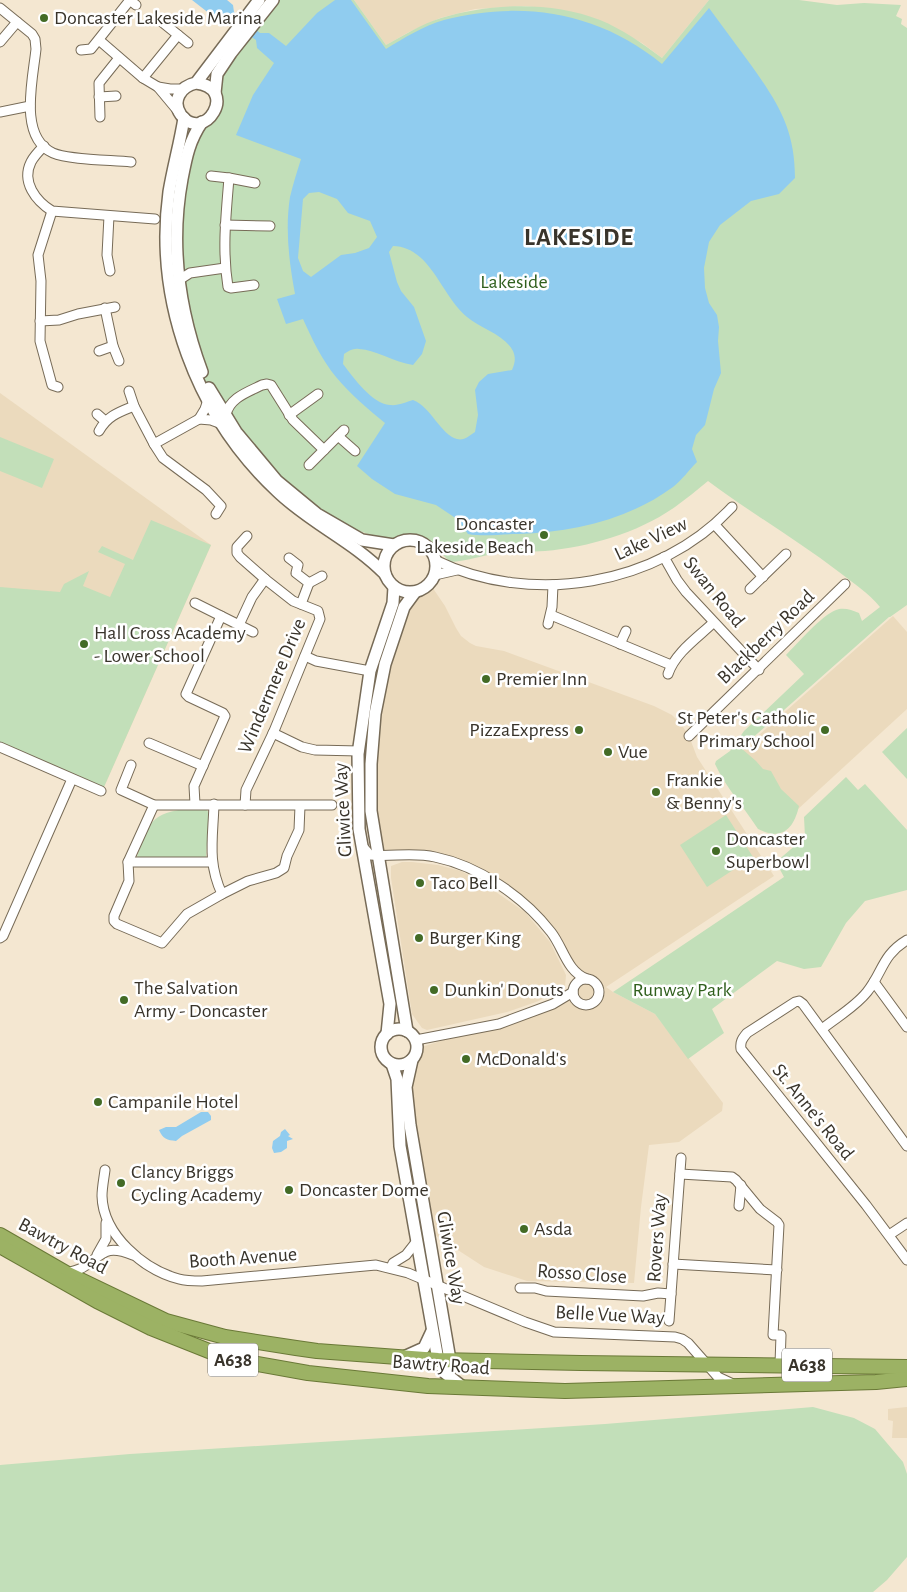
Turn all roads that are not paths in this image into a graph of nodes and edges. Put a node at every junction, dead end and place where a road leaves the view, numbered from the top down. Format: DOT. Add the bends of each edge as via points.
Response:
graph roads {
  1 [pos="259,0"];
  2 [pos="273,0"];
  3 [pos="136,5"];
  4 [pos="0,8"];
  5 [pos="17,22"];
  6 [pos="162,22"];
  7 [pos="178,35"];
  8 [pos="99,40"];
  9 [pos="0,42"];
  10 [pos="188,43"];
  11 [pos="81,50"];
  12 [pos="119,58"];
  13 [pos="212,72"];
  14 [pos="144,78"];
  15 [pos="196,83"];
  16 [pos="158,87"];
  17 [pos="183,89"];
  18 [pos="215,93"];
  19 [pos="116,96"];
  20 [pos="99,97"];
  21 [pos="30,106"];
  22 [pos="0,112"];
  23 [pos="182,116"];
  24 [pos="100,117"];
  25 [pos="202,122"];
  26 [pos="44,146"];
  27 [pos="130,162"];
  28 [pos="211,176"];
  29 [pos="229,178"];
  30 [pos="256,183"];
  31 [pos="168,210"];
  32 [pos="52,211"];
  33 [pos="109,216"];
  34 [pos="154,219"];
  35 [pos="225,225"];
  36 [pos="270,226"];
  37 [pos="167,228"];
  38 [pos="177,265"];
  39 [pos="225,268"];
  40 [pos="110,271"];
  41 [pos="190,273"];
  42 [pos="179,280"];
  43 [pos="254,285"];
  44 [pos="115,306"];
  45 [pos="105,308"];
  46 [pos="40,321"];
  47 [pos="113,346"];
  48 [pos="99,351"];
  49 [pos="119,361"];
  50 [pos="51,388"];
  51 [pos="129,391"];
  52 [pos="321,392"];
  53 [pos="238,398"];
  54 [pos="211,399"];
  55 [pos="134,406"];
  56 [pos="97,414"];
  57 [pos="289,415"];
  58 [pos="199,419"];
  59 [pos="224,419"];
  60 [pos="105,421"];
  61 [pos="99,431"];
  62 [pos="154,444"];
  63 [pos="324,450"];
  64 [pos="355,451"];
  65 [pos="309,465"];
  66 [pos="732,507"];
  67 [pos="216,514"];
  68 [pos="715,526"];
  69 [pos="247,536"];
  70 [pos="394,545"];
  71 [pos="786,554"];
  72 [pos="289,558"];
  73 [pos="664,558"];
  74 [pos="435,560"];
  75 [pos="456,570"];
  76 [pos="385,574"];
  77 [pos="435,575"];
  78 [pos="322,576"];
  79 [pos="762,577"];
  80 [pos="265,580"];
  81 [pos="309,583"];
  82 [pos="846,584"];
  83 [pos="553,585"];
  84 [pos="394,587"];
  85 [pos="750,589"];
  86 [pos="415,592"];
  87 [pos="195,603"];
  88 [pos="301,604"];
  89 [pos="221,616"];
  90 [pos="714,623"];
  91 [pos="240,626"];
  92 [pos="253,632"];
  93 [pos="626,632"];
  94 [pos="620,644"];
  95 [pos="305,656"];
  96 [pos="671,664"];
  97 [pos="759,670"];
  98 [pos="370,671"];
  99 [pos="668,674"];
  100 [pos="273,733"];
  101 [pos="690,736"];
  102 [pos="148,743"];
  103 [pos="0,747"];
  104 [pos="359,751"];
  105 [pos="132,765"];
  106 [pos="203,766"];
  107 [pos="72,779"];
  108 [pos="101,792"];
  109 [pos="195,804"];
  110 [pos="214,804"];
  111 [pos="154,805"];
  112 [pos="245,805"];
  113 [pos="332,805"];
  114 [pos="300,806"];
  115 [pos="361,844"];
  116 [pos="378,856"];
  117 [pos="128,862"];
  118 [pos="212,862"];
  119 [pos="368,885"];
  120 [pos="222,894"];
  121 [pos="0,938"];
  122 [pos="907,940"];
  123 [pos="574,972"];
  124 [pos="587,979"];
  125 [pos="874,982"];
  126 [pos="573,990"];
  127 [pos="578,1003"];
  128 [pos="553,1004"];
  129 [pos="907,1027"];
  130 [pos="822,1029"];
  131 [pos="407,1030"];
  132 [pos="387,1034"];
  133 [pos="416,1040"];
  134 [pos="412,1060"];
  135 [pos="392,1064"];
  136 [pos="907,1146"];
  137 [pos="681,1158"];
  138 [pos="105,1170"];
  139 [pos="680,1174"];
  140 [pos="741,1186"];
  141 [pos="752,1200"];
  142 [pos="105,1213"];
  143 [pos="907,1223"];
  144 [pos="427,1230"];
  145 [pos="0,1234"];
  146 [pos="889,1235"];
  147 [pos="417,1242"];
  148 [pos="0,1246"];
  149 [pos="97,1256"];
  150 [pos="135,1256"];
  151 [pos="907,1260"];
  152 [pos="673,1264"];
  153 [pos="391,1268"];
  154 [pos="777,1270"];
  155 [pos="60,1275"];
  156 [pos="424,1280"];
  157 [pos="438,1286"];
  158 [pos="520,1288"];
  159 [pos="671,1294"];
  160 [pos="669,1321"];
  161 [pos="433,1330"];
  162 [pos="225,1338"];
  163 [pos="402,1357"];
  164 [pos="706,1364"];
  165 [pos="780,1364"];
  166 [pos="444,1365"];
  167 [pos="907,1367"];
  168 [pos="280,1369"];
  169 [pos="907,1379"];
  170 [pos="428,1386"];
  171 [pos="738,1386"];
  172 [pos="464,1388"];
  1 -- 13 [label="street"];
  2 -- 13 [label="street"];
  3 -- 8 [label="street" via="130,0"];
  4 -- 5 [label="street"];
  5 -- 9 [label="street"];
  5 -- 21 [label="street" via="35,39"];
  6 -- 7 [label="street"];
  7 -- 10 [label="street"];
  7 -- 14 [label="street"];
  8 -- 11 [label="street" via="91,49"];
  8 -- 12 [label="street"];
  12 -- 14 [label="street"];
  12 -- 20 [label="street" via="99,83"];
  13 -- 15 [label="street"];
  13 -- 18 [label="street"];
  14 -- 16 [label="street"];
  15 -- 17 [label="street"];
  15 -- 18 [label="street" via="209,87"];
  16 -- 17 [label="street"];
  16 -- 23 [label="street"];
  17 -- 23 [label="street" via="177,102"];
  18 -- 25 [label="street" via="216,110"];
  19 -- 20 [label="street"];
  20 -- 24 [label="street"];
  21 -- 22 [label="street"];
  21 -- 26 [label="street" via="35,134"];
  23 -- 25 [label="street" via="193,122"];
  23 -- 31 [label="street"];
  25 -- 38 [label="street" via="187,151 179,196"];
  26 -- 27 [label="street" via="65,156"];
  26 -- 32 [label="street" via="31,162 29,179 36,198"];
  28 -- 29 [label="street"];
  29 -- 30 [label="street"];
  29 -- 35 [label="street"];
  31 -- 34 [label="street"];
  31 -- 37 [label="street"];
  32 -- 33 [label="street"];
  32 -- 46 [label="street" via="39,249"];
  33 -- 34 [label="street"];
  33 -- 40 [label="street" via="107,255"];
  34 -- 37 [label="street"];
  35 -- 36 [label="street"];
  35 -- 39 [label="street"];
  37 -- 54 [label="street" via="168,263 177,320 186,353"];
  38 -- 41 [label="street"];
  38 -- 42 [label="street"];
  39 -- 41 [label="street"];
  39 -- 43 [label="street" via="229,288"];
  41 -- 42 [label="street"];
  42 -- 54 [label="street" via="194,352"];
  44 -- 45 [label="street"];
  45 -- 46 [label="street" via="59,320"];
  45 -- 47 [label="street"];
  46 -- 50 [label="street" via="41,349"];
  47 -- 48 [label="street"];
  47 -- 49 [label="street"];
  51 -- 55 [label="street"];
  52 -- 57 [label="street"];
  53 -- 54 [label="street"];
  53 -- 57 [label="street" via="262,384 271,385"];
  53 -- 59 [label="street" via="228,407"];
  54 -- 58 [label="street"];
  54 -- 59 [label="street"];
  55 -- 60 [label="street"];
  55 -- 62 [label="street"];
  56 -- 60 [label="street"];
  57 -- 63 [label="street"];
  58 -- 59 [label="street"];
  58 -- 62 [label="street"];
  59 -- 70 [label="street" via="278,481 317,514 362,540"];
  59 -- 76 [label="street" via="237,447 278,493 355,548"];
  60 -- 61 [label="street"];
  62 -- 67 [label="street" via="163,458 206,490 221,506"];
  63 -- 64 [label="street" via="341,433"];
  63 -- 65 [label="street"];
  66 -- 68 [label="street, Lake View"];
  68 -- 73 [label="street, Lake View"];
  68 -- 79 [label="street"];
  69 -- 80 [label="street, Windermere Drive" via="237,547 237,553"];
  70 -- 74 [label="street" via="414,540 430,549"];
  70 -- 76 [label="street" via="386,553"];
  71 -- 79 [label="street"];
  72 -- 81 [label="street" via="298,565 296,573"];
  73 -- 83 [label="street, Lake View" via="611,577"];
  73 -- 90 [label="street, Swan Road" via="677,580"];
  74 -- 75 [label="street, Lake View"];
  74 -- 77 [label="street"];
  75 -- 77 [label="street, Lake View"];
  75 -- 83 [label="street, Lake View" via="492,579"];
  76 -- 84 [label="street"];
  77 -- 86 [label="street" via="430,584"];
  78 -- 81 [label="street"];
  79 -- 85 [label="street"];
  80 -- 88 [label="street, Windermere Drive"];
  80 -- 91 [label="street" via="252,597"];
  81 -- 88 [label="street"];
  82 -- 97 [label="street, Blackberry Road"];
  83 -- 94 [label="street" via="549,620"];
  84 -- 86 [label="street"];
  84 -- 98 [label="street, Gliwice Way" via="393,603"];
  86 -- 116 [label="street, Gliwice Way" via="404,607 385,664 375,714 371,811"];
  87 -- 89 [label="street"];
  88 -- 95 [label="street, Windermere Drive" via="318,611 320,619"];
  89 -- 91 [label="street"];
  89 -- 106 [label="street" via="186,694 225,716"];
  90 -- 96 [label="street"];
  90 -- 97 [label="street, Swan Road"];
  91 -- 92 [label="street"];
  93 -- 94 [label="street"];
  94 -- 96 [label="street"];
  95 -- 98 [label="street"];
  95 -- 100 [label="street, Windermere Drive"];
  96 -- 99 [label="street"];
  97 -- 101 [label="street, Blackberry Road"];
  98 -- 104 [label="street, Gliwice Way"];
  100 -- 104 [label="street" via="315,750"];
  100 -- 112 [label="street, Windermere Drive" via="246,790"];
  102 -- 106 [label="street"];
  103 -- 107 [label="street"];
  104 -- 115 [label="street, Gliwice Way"];
  105 -- 111 [label="street" via="121,790"];
  106 -- 109 [label="street" via="194,786"];
  107 -- 108 [label="street"];
  107 -- 121 [label="street"];
  109 -- 110 [label="street"];
  109 -- 111 [label="street"];
  110 -- 112 [label="street"];
  110 -- 118 [label="street"];
  111 -- 117 [label="street"];
  112 -- 114 [label="street"];
  113 -- 114 [label="street"];
  114 -- 120 [label="street" via="299,830 284,868"];
  115 -- 116 [label="street" via="370,855"];
  115 -- 119 [label="street, Gliwice Way"];
  116 -- 119 [label="street" via="372,864"];
  116 -- 123 [label="street" via="435,856 481,874 532,909 552,932"];
  116 -- 131 [label="street, Gliwice Way"];
  117 -- 118 [label="street"];
  117 -- 120 [label="street" via="129,881 114,921 162,943 187,914"];
  118 -- 120 [label="street"];
  119 -- 132 [label="street, Gliwice Way" via="390,1004"];
  122 -- 125 [label="street" via="884,961"];
  123 -- 124 [label="street"];
  123 -- 126 [label="street"];
  124 -- 126 [label="street" via="580,981"];
  124 -- 127 [label="street" via="598,986 598,997 590,1005"];
  125 -- 129 [label="street"];
  125 -- 130 [label="street" via="861,998"];
  126 -- 127 [label="street"];
  126 -- 128 [label="street"];
  127 -- 128 [label="street"];
  128 -- 133 [label="street" via="500,1024"];
  130 -- 136 [label="street"];
  130 -- 146 [label="street, St. Anne's Road" via="799,1001 747,1033 740,1043 741,1049"];
  131 -- 132 [label="street" via="392,1030"];
  131 -- 133 [label="street"];
  132 -- 135 [label="street" via="381,1049"];
  133 -- 134 [label="street" via="418,1048"];
  134 -- 135 [label="street" via="404,1065"];
  134 -- 144 [label="street, Gliwice Way" via="406,1087"];
  135 -- 147 [label="street, Gliwice Way" via="396,1078 400,1146"];
  137 -- 139 [label="street, Rovers Way"];
  138 -- 142 [label="street, Booth Avenue" via="102,1197"];
  139 -- 140 [label="street" via="732,1177"];
  139 -- 152 [label="street, Rovers Way"];
  140 -- 141 [label="street"];
  140 -- 141 [label="street" via="739,1202"];
  141 -- 154 [label="street" via="779,1225"];
  142 -- 149 [label="street" via="108,1232"];
  142 -- 150 [label="street, Booth Avenue" via="112,1230"];
  143 -- 146 [label="street"];
  144 -- 147 [label="street"];
  144 -- 157 [label="street, Gliwice Way"];
  145 -- 155 [label="highway, Bawtry Road / A638"];
  146 -- 151 [label="street, St. Anne's Road"];
  147 -- 153 [label="street"];
  147 -- 156 [label="street, Gliwice Way"];
  148 -- 155 [label="highway, Bawtry Road / A638"];
  149 -- 150 [label="street" via="107,1250 120,1250"];
  149 -- 155 [label="street" via="85,1266"];
  150 -- 153 [label="street, Booth Avenue" via="148,1266 180,1280 202,1282 362,1265"];
  152 -- 154 [label="street"];
  152 -- 159 [label="street, Rovers Way"];
  153 -- 156 [label="street, Booth Avenue"];
  154 -- 165 [label="street" via="774,1335 781,1335"];
  155 -- 162 [label="highway, Bawtry Road / A638" via="166,1321"];
  155 -- 168 [label="highway, Bawtry Road / A638" via="97,1302 151,1328 229,1359"];
  156 -- 157 [label="street, Belle Vue Way"];
  156 -- 161 [label="street, Gliwice Way"];
  157 -- 164 [label="street, Belle Vue Way" via="554,1332 682,1338"];
  157 -- 166 [label="street, Gliwice Way"];
  158 -- 159 [label="street, Rosso Close" via="643,1296"];
  159 -- 160 [label="street, Rovers Way"];
  161 -- 163 [label="street" via="424,1348"];
  161 -- 166 [label="street, Gliwice Way"];
  162 -- 163 [label="highway, Bawtry Road / A638" via="317,1351"];
  162 -- 168 [label="highway" via="278,1355"];
  163 -- 166 [label="highway, Bawtry Road / A638"];
  164 -- 165 [label="highway, Bawtry Road / A638"];
  164 -- 166 [label="highway, Bawtry Road / A638"];
  164 -- 171 [label="street, Belle Vue Way" via="718,1377"];
  165 -- 167 [label="highway, Bawtry Road / A638"];
  166 -- 170 [label="street" via="436,1382"];
  166 -- 172 [label="street"];
  168 -- 170 [label="highway, Bawtry Road / A638"];
  169 -- 171 [label="highway, Bawtry Road / A638"];
  170 -- 172 [label="highway, Bawtry Road / A638"];
  171 -- 172 [label="highway, Bawtry Road / A638" via="565,1391"];
}
